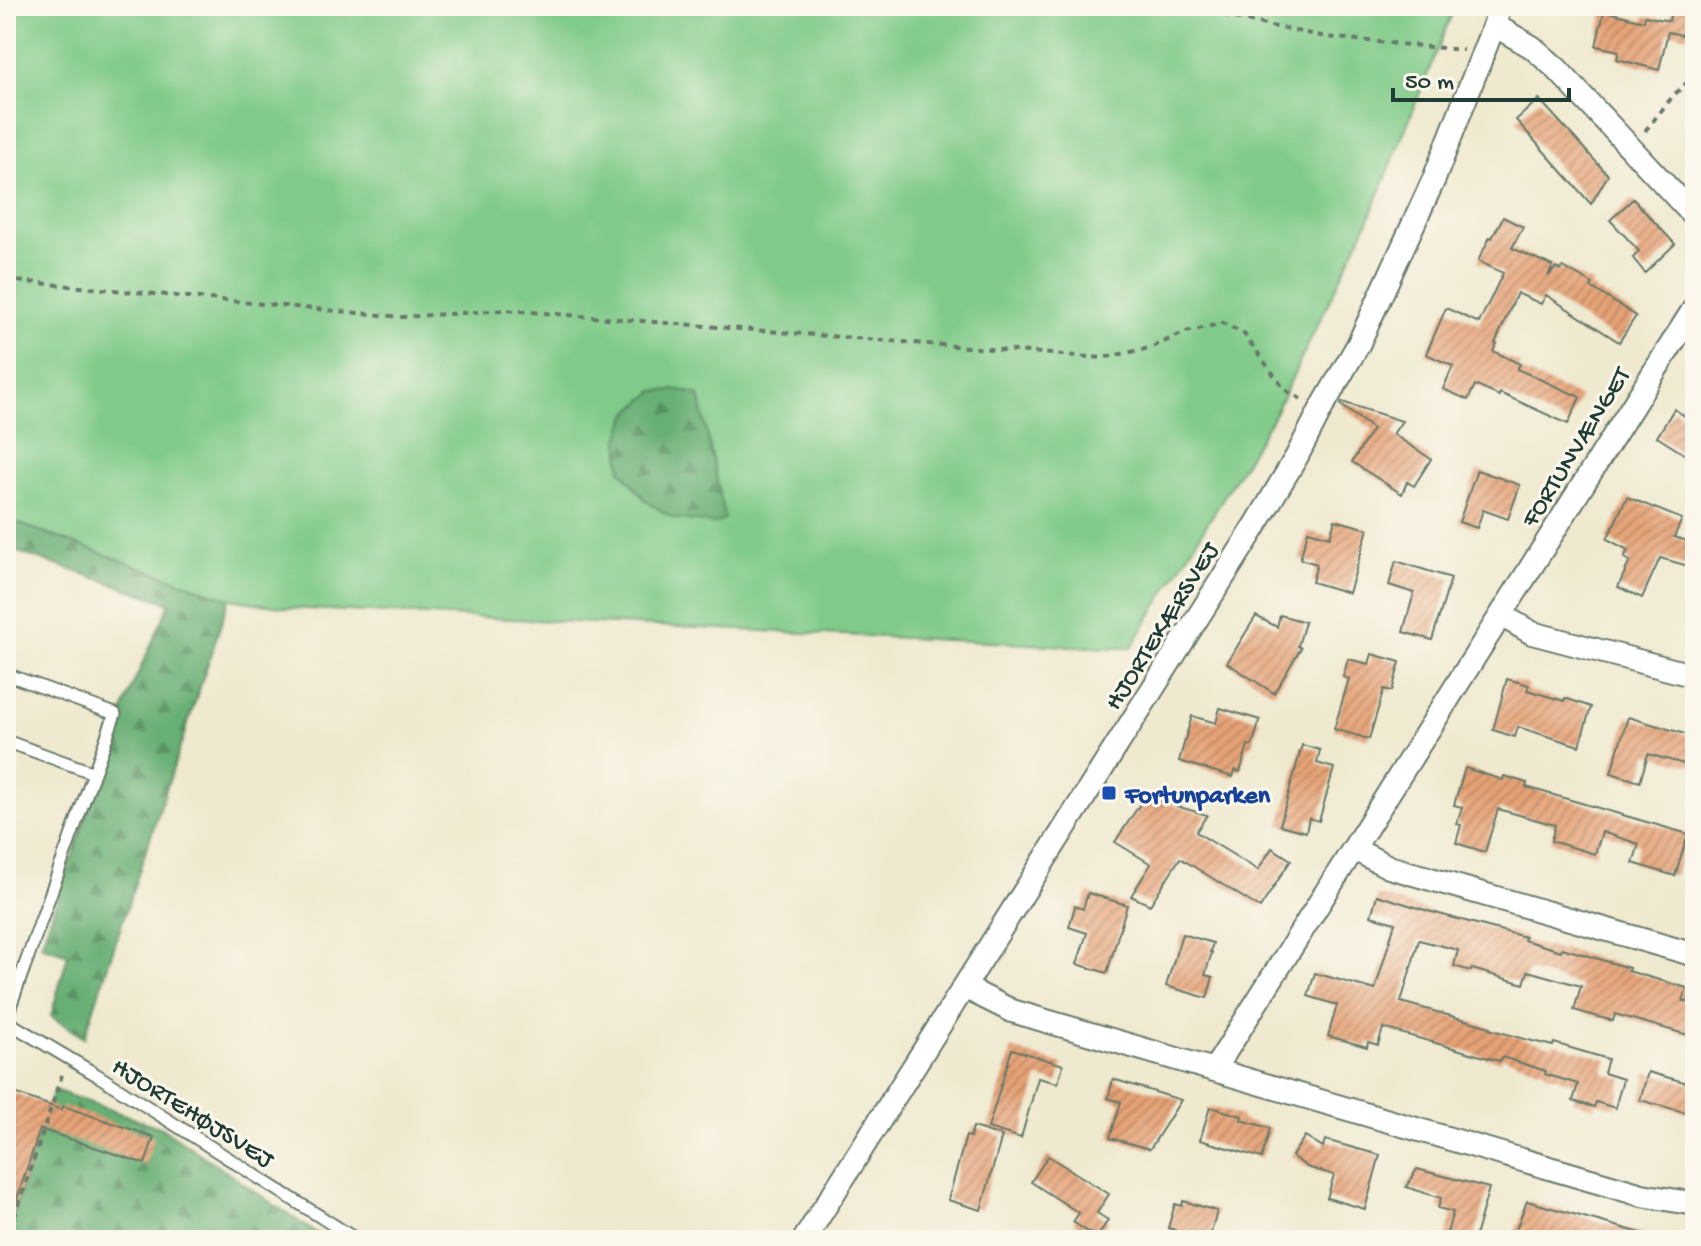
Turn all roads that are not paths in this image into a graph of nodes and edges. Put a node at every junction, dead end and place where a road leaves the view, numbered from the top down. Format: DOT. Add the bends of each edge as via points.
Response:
graph roads {
  1 [pos="1497,16"];
  2 [pos="1695,217"];
  3 [pos="1695,307"];
  4 [pos="1501,615"];
  5 [pos="6,674"];
  6 [pos="1695,676"];
  7 [pos="6,741"];
  8 [pos="94,773"];
  9 [pos="1354,849"];
  10 [pos="1695,955"];
  11 [pos="964,987"];
  12 [pos="6,1019"];
  13 [pos="1214,1070"];
  14 [pos="1695,1204"];
  15 [pos="357,1240"];
  16 [pos="804,1240"];
  1 -- 2 [label="street" via="1557,69"];
  1 -- 11 [label="street, HJORTEKÆRSVEJ" via="1428,192 1358,345 1253,530"];
  3 -- 4 [label="street, FORTUNVÆNGET"];
  4 -- 6 [label="street" via="1532,633"];
  4 -- 9 [label="street, FORTUNVÆNGET"];
  5 -- 8 [label="lane" via="115,714"];
  7 -- 8 [label="lane"];
  8 -- 12 [label="lane"];
  9 -- 10 [label="street" via="1389,867"];
  9 -- 13 [label="street, FORTUNVÆNGET"];
  11 -- 13 [label="street" via="1012,1011"];
  11 -- 16 [label="street, HJORTEKÆRSVEJ"];
  12 -- 15 [label="lane, HJORTEHØJSVEJ"];
  13 -- 14 [label="street" via="1642,1195"];
}
